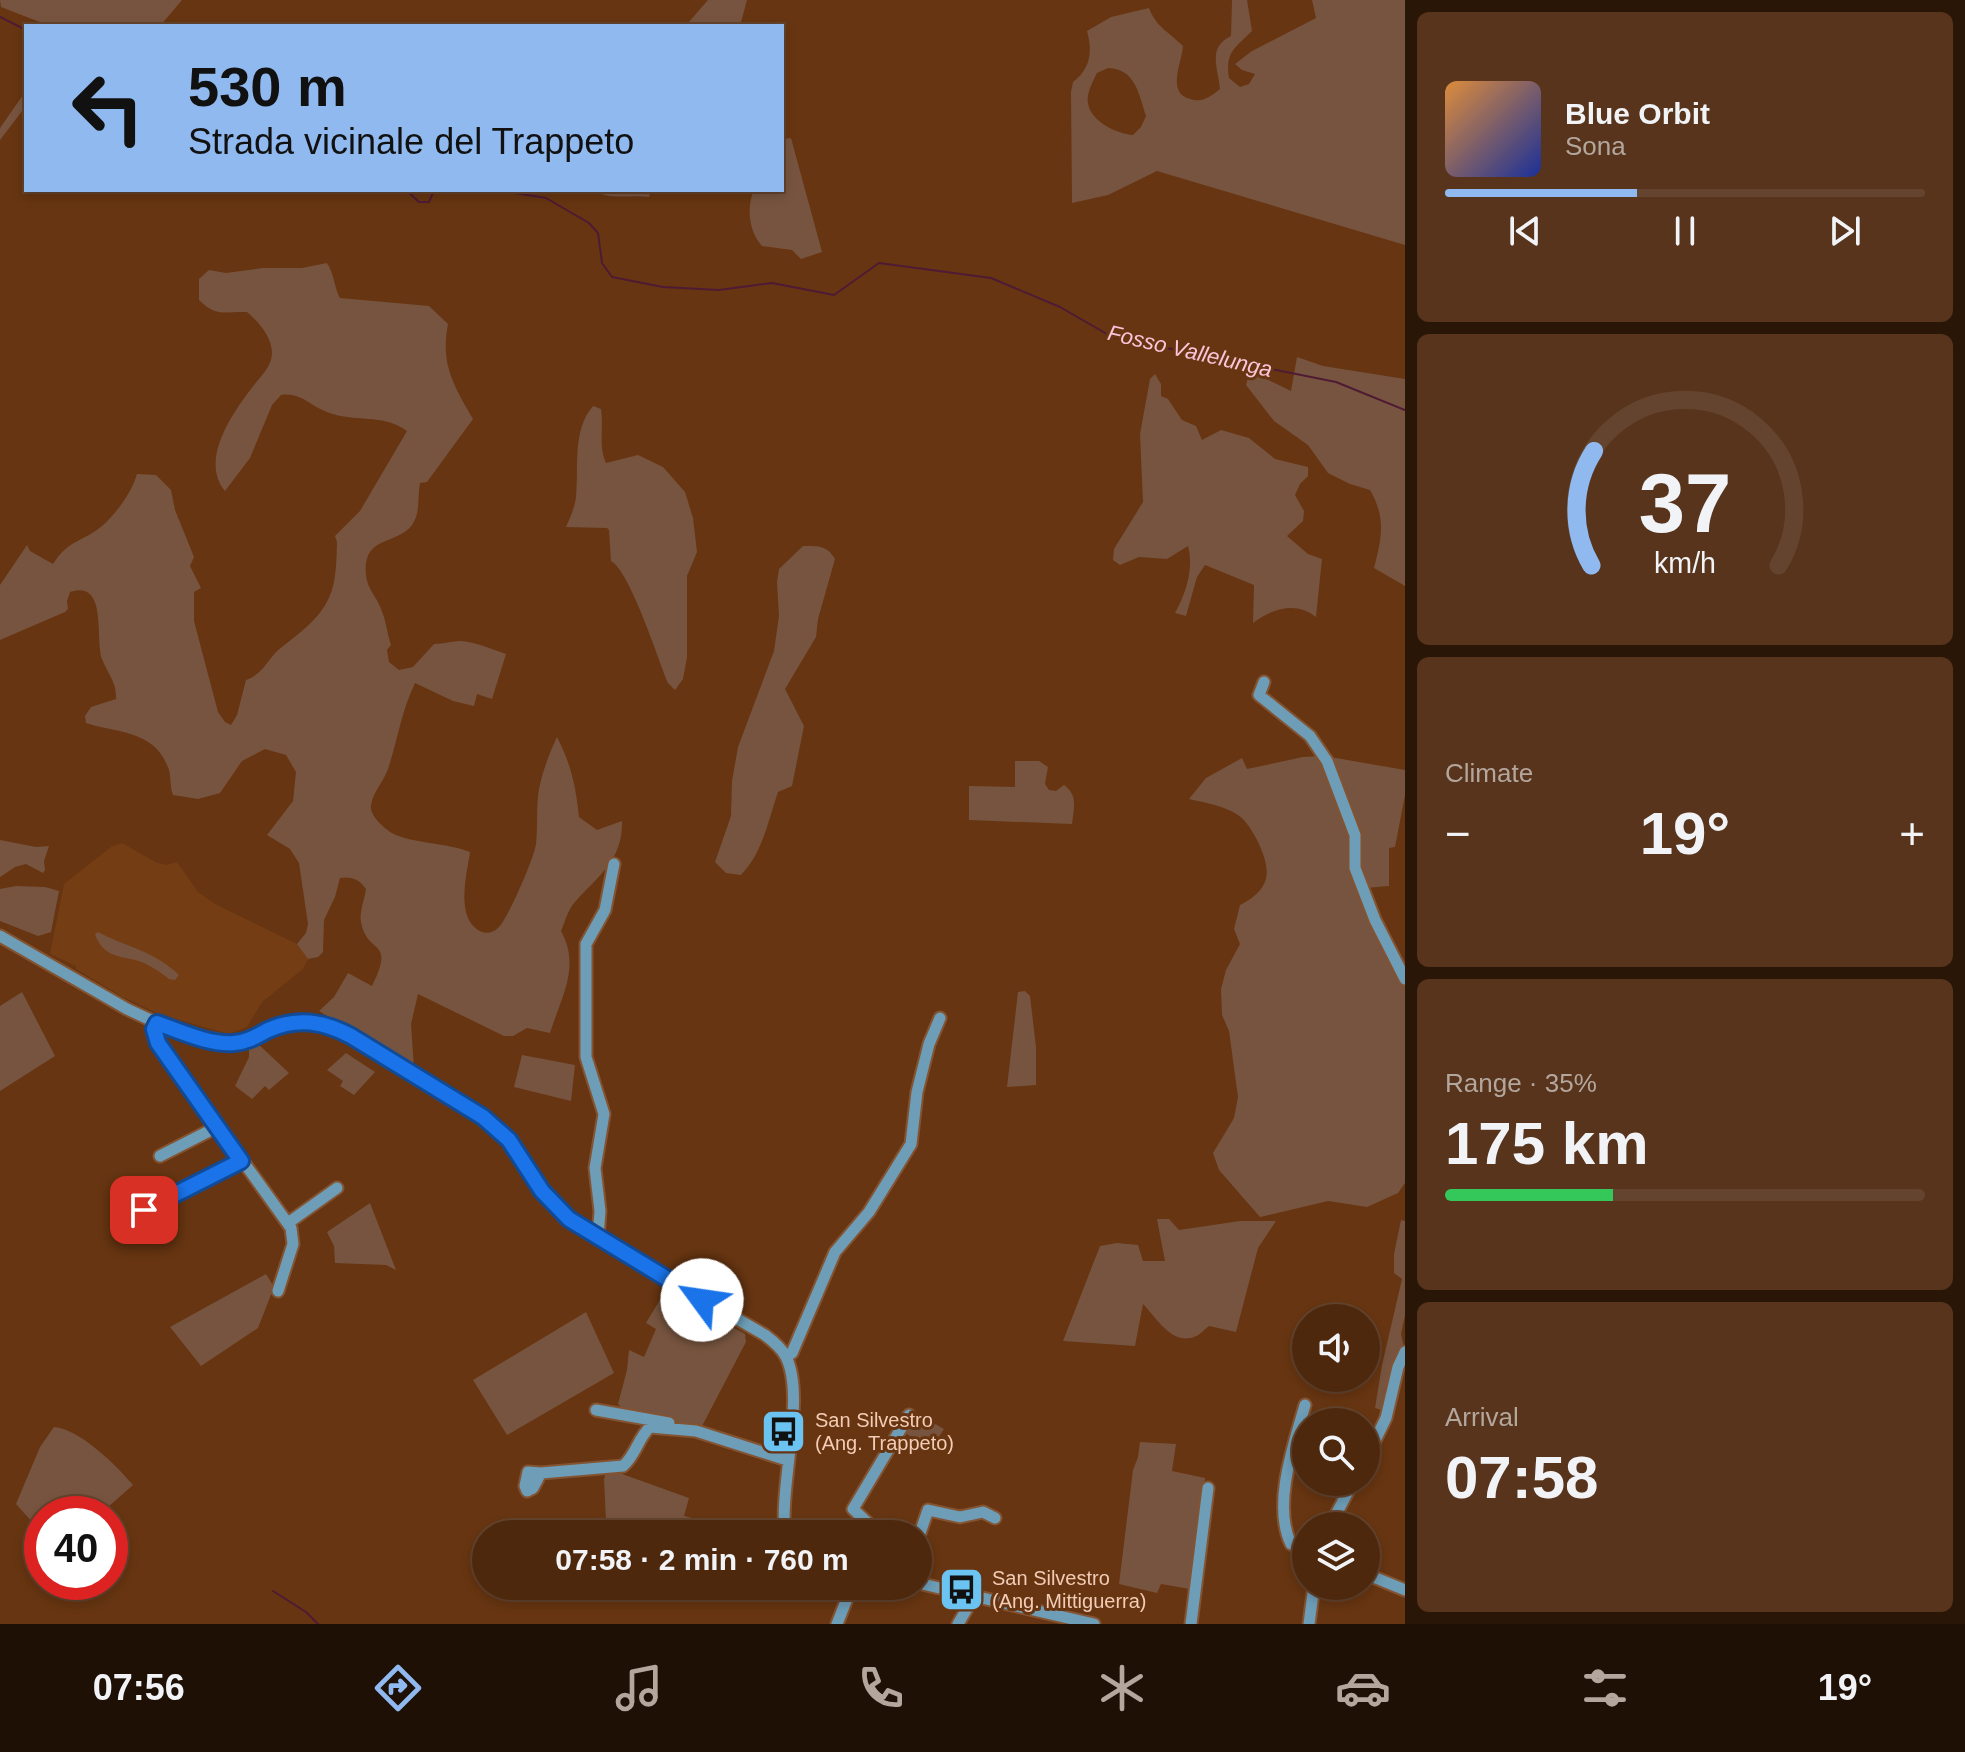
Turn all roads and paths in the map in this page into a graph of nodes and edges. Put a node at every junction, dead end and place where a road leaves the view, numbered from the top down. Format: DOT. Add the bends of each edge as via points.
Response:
graph roads {
  1 [pos="1264,682"];
  2 [pos="614,864"];
  3 [pos="0,936"];
  4 [pos="1405,979"];
  5 [pos="940,1018"];
  6 [pos="157,1023"];
  7 [pos="217,1127"];
  8 [pos="160,1156"];
  9 [pos="241,1161"];
  10 [pos="337,1188"];
  11 [pos="119,1222"];
  12 [pos="288,1223"];
  13 [pos="598,1238"];
  14 [pos="278,1291"];
  15 [pos="1405,1352"];
  16 [pos="786,1357"];
  17 [pos="1305,1405"];
  18 [pos="596,1410"];
  19 [pos="909,1415"];
  20 [pos="1380,1430"];
  21 [pos="696,1431"];
  22 [pos="787,1460"];
  23 [pos="541,1473"];
  24 [pos="1208,1488"];
  25 [pos="995,1518"];
  26 [pos="785,1520"];
  27 [pos="865,1520"];
  28 [pos="925,1520"];
  29 [pos="1292,1544"];
  30 [pos="1380,1580"];
  31 [pos="932,1586"];
  32 [pos="1405,1590"];
  33 [pos="975,1595"];
  34 [pos="846,1600"];
  35 [pos="1312,1600"];
  36 [pos="1076,1622"];
  37 [pos="837,1624"];
  38 [pos="958,1624"];
  39 [pos="1094,1624"];
  40 [pos="1191,1624"];
  41 [pos="1309,1624"];
  1 -- 4 [label="street" via="1259,695 1310,736 1327,761 1355,835 1355,868"];
  2 -- 13 [label="street" via="605,910 586,944 586,1057 604,1114 595,1168"];
  3 -- 6 [label="street"];
  5 -- 16 [label="street" via="923,1068 911,1144 869,1212 835,1252"];
  6 -- 7 [label="street" via="158,1043"];
  6 -- 13 [label="street" via="229,1043 249,1041 294,1021 334,1027 483,1117 516,1149 559,1211"];
  7 -- 8 [label="street"];
  7 -- 9 [label="street"];
  9 -- 11 [label="street"];
  9 -- 12 [label="street"];
  10 -- 12 [label="street"];
  12 -- 14 [label="street" via="293,1244"];
  13 -- 16 [label="street" via="765,1335"];
  15 -- 20 [label="street"];
  16 -- 22 [label="street" via="793,1400"];
  17 -- 29 [label="street" via="1284,1482"];
  18 -- 21 [label="street"];
  19 -- 27 [label="street" via="853,1509"];
  21 -- 22 [label="street"];
  21 -- 23 [label="street" via="650,1427 623,1466"];
  22 -- 26 [label="street"];
  24 -- 40 [label="street"];
  25 -- 28 [label="street" via="983,1512 960,1517 928,1510"];
  30 -- 32 [label="street"];
  31 -- 33 [label="street"];
  33 -- 36 [label="street"];
  33 -- 38 [label="street"];
  34 -- 37 [label="street"];
  35 -- 41 [label="street"];
  36 -- 39 [label="street"];
}
